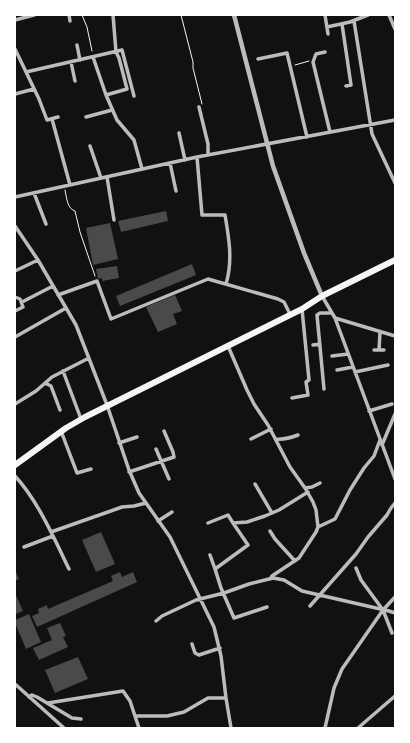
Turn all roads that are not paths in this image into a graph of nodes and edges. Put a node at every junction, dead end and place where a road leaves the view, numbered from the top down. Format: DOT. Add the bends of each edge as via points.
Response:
graph roads {
  1 [pos="34,15"];
  2 [pos="69,15"];
  3 [pos="113,15"];
  4 [pos="234,15"];
  5 [pos="325,15"];
  6 [pos="368,15"];
  7 [pos="389,15"];
  8 [pos="15,20"];
  9 [pos="70,21"];
  10 [pos="354,21"];
  11 [pos="342,24"];
  12 [pos="327,27"];
  13 [pos="395,29"];
  14 [pos="328,34"];
  15 [pos="77,45"];
  16 [pos="15,49"];
  17 [pos="116,52"];
  18 [pos="325,52"];
  19 [pos="93,57"];
  20 [pos="258,59"];
  21 [pos="80,60"];
  22 [pos="71,62"];
  23 [pos="26,72"];
  24 [pos="75,81"];
  25 [pos="346,86"];
  26 [pos="34,89"];
  27 [pos="15,94"];
  28 [pos="106,95"];
  29 [pos="134,96"];
  30 [pos="201,107"];
  31 [pos="112,110"];
  32 [pos="58,117"];
  33 [pos="86,117"];
  34 [pos="52,119"];
  35 [pos="395,120"];
  36 [pos="370,125"];
  37 [pos="330,132"];
  38 [pos="179,133"];
  39 [pos="307,137"];
  40 [pos="267,144"];
  41 [pos="90,146"];
  42 [pos="208,155"];
  43 [pos="197,157"];
  44 [pos="185,160"];
  45 [pos="170,163"];
  46 [pos="142,169"];
  47 [pos="107,177"];
  48 [pos="101,178"];
  49 [pos="395,183"];
  50 [pos="70,185"];
  51 [pos="176,191"];
  52 [pos="34,192"];
  53 [pos="15,197"];
  54 [pos="114,220"];
  55 [pos="46,224"];
  56 [pos="15,226"];
  57 [pos="38,260"];
  58 [pos="395,260"];
  59 [pos="15,271"];
  60 [pos="226,284"];
  61 [pos="53,286"];
  62 [pos="58,294"];
  63 [pos="322,296"];
  64 [pos="15,297"];
  65 [pos="22,302"];
  66 [pos="66,308"];
  67 [pos="302,309"];
  68 [pos="15,311"];
  69 [pos="332,313"];
  70 [pos="290,314"];
  71 [pos="335,318"];
  72 [pos="380,332"];
  73 [pos="395,336"];
  74 [pos="15,337"];
  75 [pos="320,344"];
  76 [pos="228,345"];
  77 [pos="313,345"];
  78 [pos="374,350"];
  79 [pos="379,350"];
  80 [pos="384,350"];
  81 [pos="348,354"];
  82 [pos="332,356"];
  83 [pos="89,358"];
  84 [pos="388,366"];
  85 [pos="353,367"];
  86 [pos="337,370"];
  87 [pos="63,371"];
  88 [pos="355,372"];
  89 [pos="323,373"];
  90 [pos="316,374"];
  91 [pos="45,383"];
  92 [pos="324,390"];
  93 [pos="292,398"];
  94 [pos="15,404"];
  95 [pos="392,404"];
  96 [pos="107,405"];
  97 [pos="60,410"];
  98 [pos="369,411"];
  99 [pos="395,414"];
  100 [pos="81,419"];
  101 [pos="271,429"];
  102 [pos="61,431"];
  103 [pos="164,431"];
  104 [pos="298,435"];
  105 [pos="138,437"];
  106 [pos="251,439"];
  107 [pos="276,439"];
  108 [pos="380,440"];
  109 [pos="119,443"];
  110 [pos="382,445"];
  111 [pos="156,449"];
  112 [pos="161,461"];
  113 [pos="15,466"];
  114 [pos="90,468"];
  115 [pos="129,472"];
  116 [pos="15,476"];
  117 [pos="169,479"];
  118 [pos="395,479"];
  119 [pos="320,483"];
  120 [pos="255,484"];
  121 [pos="305,488"];
  122 [pos="308,492"];
  123 [pos="146,503"];
  124 [pos="395,503"];
  125 [pos="172,512"];
  126 [pos="272,513"];
  127 [pos="158,521"];
  128 [pos="208,523"];
  129 [pos="234,524"];
  130 [pos="318,527"];
  131 [pos="270,531"];
  132 [pos="51,532"];
  133 [pos="53,536"];
  134 [pos="24,547"];
  135 [pos="210,555"];
  136 [pos="295,561"];
  137 [pos="69,568"];
  138 [pos="356,568"];
  139 [pos="215,569"];
  140 [pos="270,579"];
  141 [pos="224,593"];
  142 [pos="320,595"];
  143 [pos="395,597"];
  144 [pos="200,599"];
  145 [pos="310,606"];
  146 [pos="267,607"];
  147 [pos="383,610"];
  148 [pos="395,613"];
  149 [pos="156,621"];
  150 [pos="392,633"];
  151 [pos="192,644"];
  152 [pos="220,648"];
  153 [pos="15,684"];
  154 [pos="395,696"];
  155 [pos="29,697"];
  156 [pos="226,698"];
  157 [pos="48,703"];
  158 [pos="136,716"];
  159 [pos="80,719"];
  160 [pos="64,728"];
  161 [pos="139,728"];
  162 [pos="231,728"];
  163 [pos="325,728"];
  164 [pos="358,728"];
  1 -- 8 [label="street"];
  2 -- 9 [label="street"];
  3 -- 17 [label="street"];
  4 -- 40 [label="street"];
  5 -- 12 [label="street"];
  6 -- 10 [label="street"];
  7 -- 13 [label="street"];
  10 -- 11 [label="street"];
  10 -- 36 [label="street"];
  11 -- 12 [label="street"];
  11 -- 25 [label="street" via="351,85"];
  12 -- 14 [label="street"];
  15 -- 21 [label="street"];
  16 -- 23 [label="street"];
  17 -- 19 [label="street"];
  17 -- 28 [label="street" via="127,89"];
  17 -- 29 [label="street" via="122,50"];
  18 -- 37 [label="street" via="316,54 313,62"];
  19 -- 21 [label="street"];
  19 -- 28 [label="street"];
  20 -- 39 [label="street" via="287,53"];
  21 -- 22 [label="street"];
  22 -- 23 [label="street"];
  22 -- 24 [label="street"];
  23 -- 26 [label="street"];
  26 -- 27 [label="street"];
  26 -- 34 [label="street" via="47,120"];
  28 -- 31 [label="street"];
  30 -- 42 [label="street"];
  31 -- 33 [label="street"];
  31 -- 46 [label="street" via="134,140"];
  32 -- 34 [label="street"];
  34 -- 50 [label="street"];
  35 -- 36 [label="street"];
  36 -- 37 [label="street"];
  36 -- 49 [label="street"];
  37 -- 39 [label="street"];
  38 -- 44 [label="street"];
  39 -- 40 [label="street"];
  40 -- 42 [label="street"];
  40 -- 63 [label="street" via="280,188"];
  41 -- 48 [label="street"];
  42 -- 43 [label="street"];
  43 -- 44 [label="street"];
  43 -- 60 [label="street" via="202,215 225,215 230,241 230,273"];
  44 -- 45 [label="street"];
  45 -- 46 [label="street"];
  45 -- 51 [label="street"];
  46 -- 47 [label="street"];
  47 -- 48 [label="street"];
  47 -- 54 [label="street"];
  48 -- 50 [label="street"];
  50 -- 52 [label="street"];
  52 -- 53 [label="street"];
  52 -- 55 [label="street"];
  56 -- 57 [label="street"];
  57 -- 59 [label="street"];
  57 -- 61 [label="street"];
  58 -- 63 [label="highway"];
  60 -- 62 [label="street" via="208,279 111,318 97,281"];
  60 -- 70 [label="street" via="278,299 284,302"];
  61 -- 62 [label="street"];
  61 -- 65 [label="street"];
  62 -- 66 [label="street"];
  63 -- 67 [label="highway"];
  63 -- 69 [label="street"];
  64 -- 65 [label="street"];
  65 -- 68 [label="street" via="23,307"];
  66 -- 74 [label="street"];
  66 -- 83 [label="street" via="76,324"];
  67 -- 70 [label="highway"];
  67 -- 93 [label="street" via="309,380 306,382 308,395"];
  69 -- 71 [label="street"];
  69 -- 75 [label="street" via="317,315"];
  70 -- 76 [label="highway"];
  71 -- 72 [label="street"];
  71 -- 81 [label="street"];
  72 -- 73 [label="street"];
  72 -- 79 [label="street"];
  75 -- 77 [label="street"];
  75 -- 89 [label="street"];
  76 -- 96 [label="highway"];
  76 -- 101 [label="street" via="246,390"];
  78 -- 79 [label="street"];
  79 -- 80 [label="street"];
  81 -- 82 [label="street"];
  81 -- 85 [label="street"];
  83 -- 87 [label="street"];
  83 -- 96 [label="street"];
  84 -- 88 [label="street"];
  85 -- 86 [label="street"];
  85 -- 88 [label="street"];
  87 -- 91 [label="street"];
  87 -- 100 [label="street"];
  88 -- 98 [label="street"];
  89 -- 90 [label="street"];
  89 -- 92 [label="street"];
  91 -- 94 [label="street"];
  91 -- 97 [label="street" via="51,386"];
  95 -- 98 [label="street"];
  96 -- 100 [label="highway"];
  96 -- 109 [label="street"];
  98 -- 108 [label="street"];
  99 -- 110 [label="street"];
  100 -- 102 [label="highway"];
  101 -- 106 [label="street"];
  101 -- 107 [label="street"];
  102 -- 113 [label="highway"];
  102 -- 114 [label="street" via="77,473"];
  103 -- 112 [label="street" via="174,457"];
  104 -- 107 [label="street" via="283,440"];
  105 -- 109 [label="street"];
  107 -- 121 [label="street" via="290,467"];
  108 -- 110 [label="street"];
  108 -- 130 [label="street" via="374,456 350,490 335,519"];
  109 -- 115 [label="street"];
  110 -- 118 [label="street"];
  111 -- 112 [label="street"];
  112 -- 115 [label="street"];
  112 -- 117 [label="street"];
  115 -- 123 [label="street"];
  116 -- 132 [label="street"];
  119 -- 121 [label="street"];
  120 -- 126 [label="street"];
  121 -- 122 [label="street"];
  122 -- 126 [label="street"];
  122 -- 130 [label="street" via="316,510"];
  123 -- 127 [label="street"];
  123 -- 132 [label="street" via="122,507"];
  124 -- 142 [label="street"];
  125 -- 127 [label="street"];
  126 -- 129 [label="street"];
  127 -- 144 [label="street" via="170,537"];
  128 -- 129 [label="street" via="228,515"];
  129 -- 139 [label="street" via="248,545"];
  130 -- 136 [label="street"];
  131 -- 136 [label="street"];
  132 -- 133 [label="street"];
  133 -- 134 [label="street"];
  133 -- 137 [label="street"];
  135 -- 139 [label="street"];
  136 -- 140 [label="street"];
  138 -- 147 [label="street" via="361,580"];
  139 -- 141 [label="street"];
  140 -- 141 [label="street"];
  140 -- 142 [label="street" via="281,579 298,589"];
  141 -- 144 [label="street"];
  141 -- 146 [label="street" via="234,618"];
  142 -- 145 [label="street"];
  142 -- 147 [label="street"];
  143 -- 147 [label="street"];
  144 -- 149 [label="street"];
  144 -- 152 [label="street" via="214,627"];
  147 -- 148 [label="street"];
  147 -- 150 [label="street"];
  147 -- 163 [label="street" via="342,669 334,688"];
  151 -- 152 [label="street" via="195,653 199,655"];
  152 -- 156 [label="street"];
  153 -- 155 [label="street"];
  154 -- 164 [label="street"];
  155 -- 157 [label="street" via="32,695"];
  155 -- 160 [label="street"];
  156 -- 158 [label="street" via="208,698 184,712 167,716"];
  156 -- 162 [label="street"];
  157 -- 158 [label="street" via="123,691"];
  157 -- 159 [label="street" via="72,718"];
  158 -- 161 [label="street"];
}
